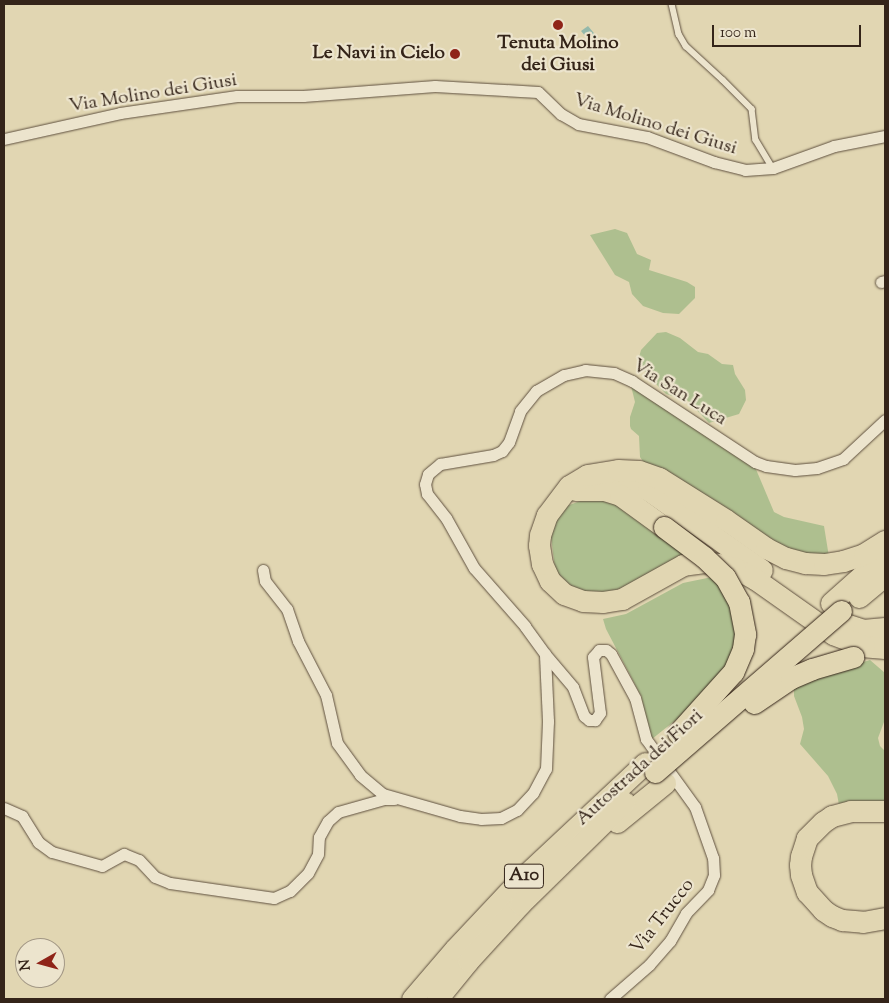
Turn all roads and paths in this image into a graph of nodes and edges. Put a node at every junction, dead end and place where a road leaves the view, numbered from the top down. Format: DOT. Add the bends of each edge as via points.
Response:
graph roads {
  1 [pos="672,4"];
  2 [pos="885,136"];
  3 [pos="4,139"];
  4 [pos="773,168"];
  5 [pos="885,420"];
  6 [pos="566,494"];
  7 [pos="885,542"];
  8 [pos="885,556"];
  9 [pos="263,570"];
  10 [pos="885,576"];
  11 [pos="836,607"];
  12 [pos="885,628"];
  13 [pos="885,648"];
  14 [pos="544,654"];
  15 [pos="678,733"];
  16 [pos="655,773"];
  17 [pos="402,799"];
  18 [pos="4,808"];
  19 [pos="885,811"];
  20 [pos="885,918"];
  21 [pos="412,999"];
  22 [pos="437,999"];
  23 [pos="610,999"];
  1 -- 4 [label="lane" via="679,34 686,46 752,109 756,140"];
  2 -- 4 [label="street, Via Molino dei Giusi" via="834,146"];
  3 -- 4 [label="street, Via Molino dei Giusi" via="120,113 237,96 303,96 435,86 538,92 561,114 578,124 647,137 726,166 755,170"];
  5 -- 14 [label="street, Via San Luca" via="842,459 817,468 795,470 755,462 632,380 614,373 574,372 545,384 520,411 509,442 502,450 493,455 435,466 425,484 429,498 446,518 474,568 525,626"];
  6 -- 7 [label="highway" via="569,486 588,475 609,470 639,471 659,478 786,558 824,564 864,554"];
  6 -- 12 [label="highway" via="596,481 638,485 830,618 852,628"];
  6 -- 13 [label="highway" via="543,525 540,555 550,581 573,598 593,602 622,598 682,565 718,564 755,578 833,634 864,646"];
  6 -- 15 [label="highway, bridge" via="604,490 620,495 704,557 725,578 739,602 745,634 734,672"];
  8 -- 11 [label="highway, Autostrada dei Fiori / A10"];
  9 -- 17 [label="street" via="265,581 287,609 298,641 326,695 337,743 383,794"];
  10 -- 11 [label="highway, Autostrada dei Fiori / A10"];
  11 -- 15 [label="highway, Autostrada dei Fiori / A10, bridge"];
  11 -- 16 [label="highway, Autostrada dei Fiori / A10, bridge"];
  13 -- 16 [label="highway, bridge" via="812,669 769,691"];
  14 -- 17 [label="street" via="548,721 546,769 533,793 517,810 501,818 481,819"];
  14 -- 23 [label="street, Via Trucco" via="573,687 584,716 592,720 600,713 593,657 599,650 611,654 635,698 646,739 695,807 714,864 711,885 686,913 670,941 649,965"];
  15 -- 16 [label="highway, Autostrada dei Fiori / A10"];
  16 -- 21 [label="highway, Autostrada dei Fiori / A10" via="518,882"];
  16 -- 22 [label="highway, Autostrada dei Fiori / A10" via="491,934"];
  17 -- 18 [label="street" via="384,799 338,812 328,821 319,837 318,854 308,873 290,891 274,898 170,884 155,877 139,860 124,854 102,866 52,852 38,842 22,816"];
  19 -- 20 [label="highway" via="851,811 832,816 807,838 800,865 807,892 832,916 863,922"];
}
